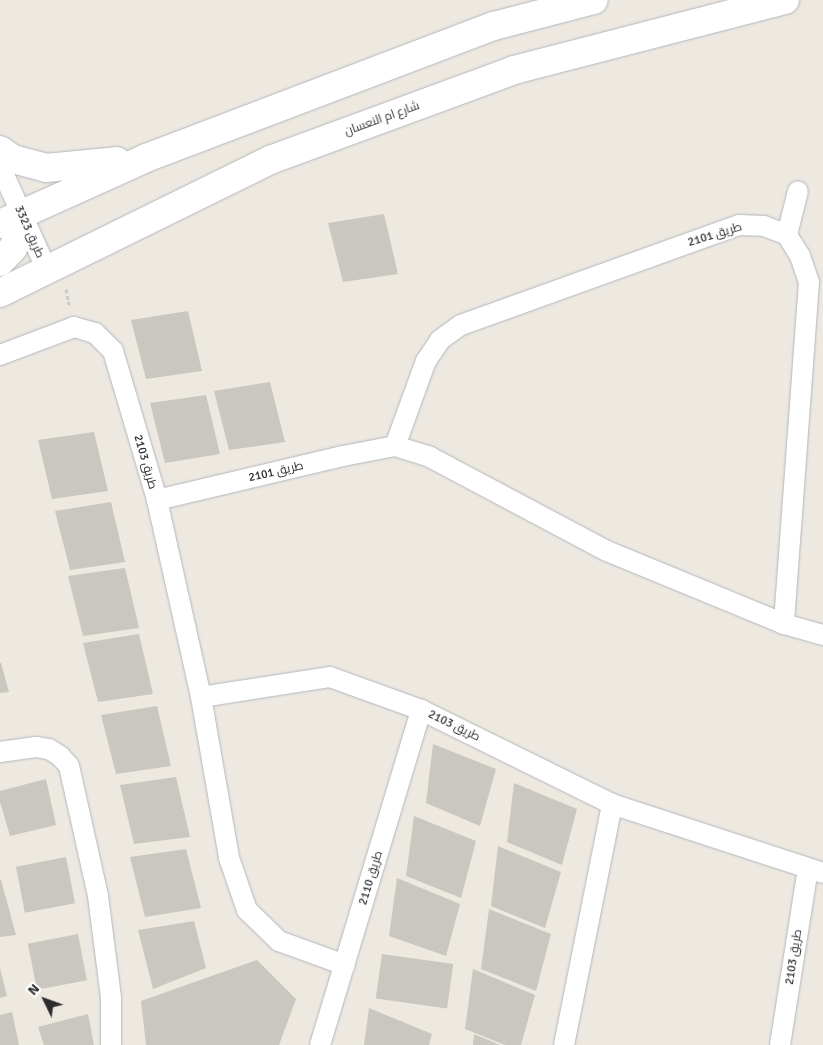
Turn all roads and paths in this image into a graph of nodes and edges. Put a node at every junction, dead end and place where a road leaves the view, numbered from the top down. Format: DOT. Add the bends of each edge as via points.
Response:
graph roads {
  1 [pos="594,0"];
  2 [pos="785,0"];
  3 [pos="0,150"];
  4 [pos="146,158"];
  5 [pos="0,166"];
  6 [pos="798,191"];
  7 [pos="10,220"];
  8 [pos="787,235"];
  9 [pos="2,254"];
  10 [pos="47,270"];
  11 [pos="9,289"];
  12 [pos="0,355"];
  13 [pos="395,446"];
  14 [pos="157,500"];
  15 [pos="784,624"];
  16 [pos="823,635"];
  17 [pos="201,697"];
  18 [pos="421,710"];
  19 [pos="0,752"];
  20 [pos="612,804"];
  21 [pos="815,871"];
  22 [pos="345,965"];
  23 [pos="111,1045"];
  24 [pos="320,1045"];
  25 [pos="564,1045"];
  26 [pos="780,1045"];
  1 -- 4 [label="main road" via="494,26"];
  2 -- 10 [label="main road, شارع ام النعسان" via="514,70 270,160"];
  3 -- 4 [label="main road" via="13,159 46,168"];
  4 -- 7 [label="main road"];
  5 -- 7 [label="street, طريق 3323"];
  6 -- 8 [label="street"];
  7 -- 9 [label="main road" via="17,238"];
  7 -- 10 [label="street, طريق 3323"];
  8 -- 13 [label="street, طريق 2101" via="764,226 739,225 461,325 440,340 426,361"];
  8 -- 15 [label="street" via="800,256 809,282"];
  9 -- 11 [label="street"];
  10 -- 11 [label="main road, شارع ام النعسان"];
  12 -- 14 [label="street, طريق 2103" via="74,327 95,332 113,351"];
  13 -- 14 [label="street, طريق 2101"];
  13 -- 15 [label="street, طريق 2101" via="430,457 607,551"];
  14 -- 17 [label="street, طريق 2103"];
  15 -- 16 [label="street, طريق 2101"];
  17 -- 18 [label="street, طريق 2103" via="330,677"];
  17 -- 22 [label="street, طريق 2103" via="229,858 247,910 278,942"];
  18 -- 20 [label="street, طريق 2103"];
  18 -- 22 [label="street, طريق 2110"];
  19 -- 23 [label="street" via="36,747 49,749 69,766 98,896 111,998"];
  20 -- 21 [label="street, طريق 2103"];
  20 -- 25 [label="street"];
  21 -- 26 [label="street, طريق 2103"];
  22 -- 24 [label="street, طريق 2110"];
}
